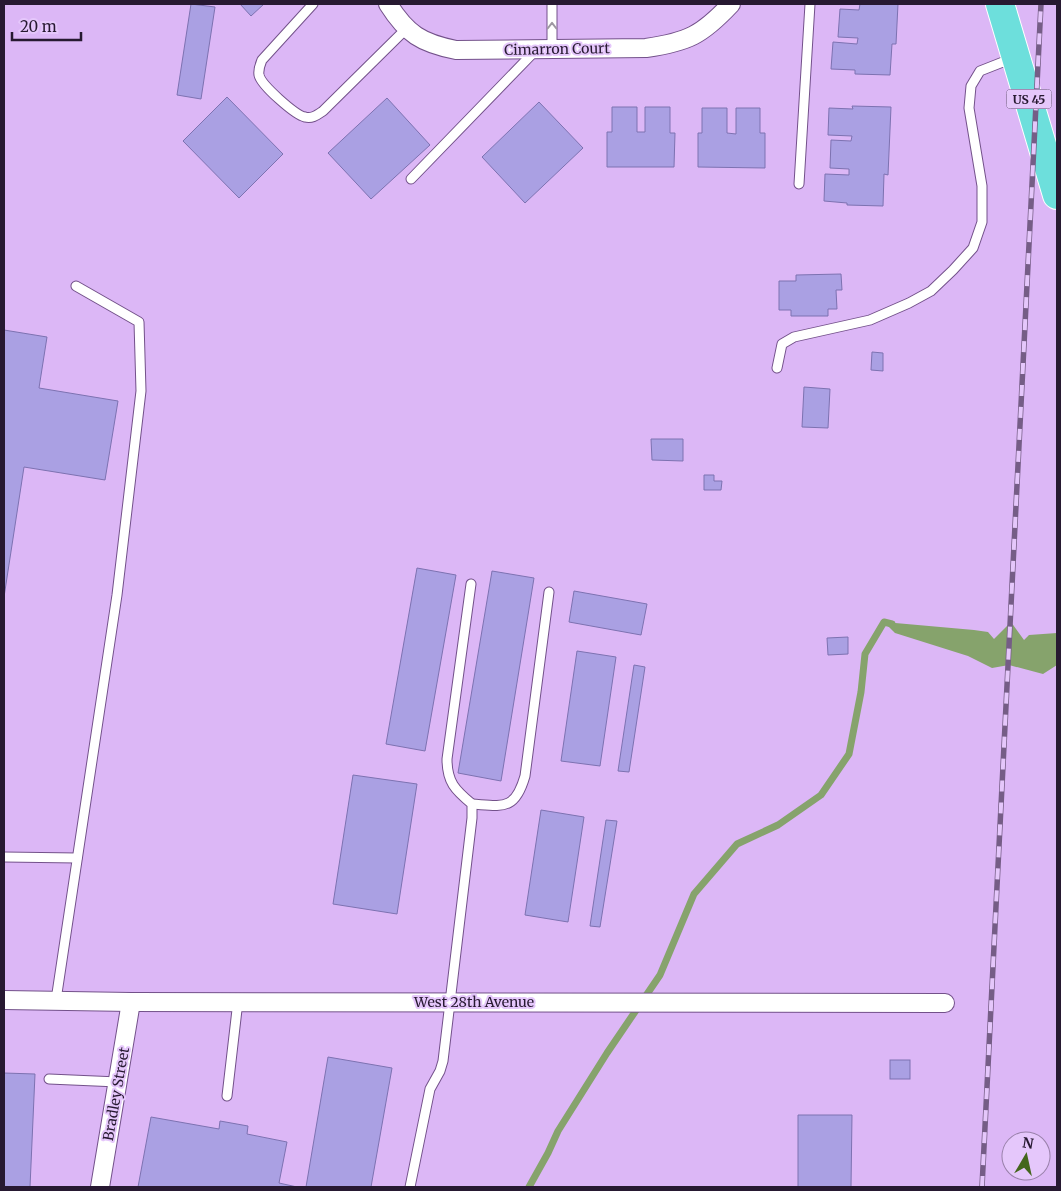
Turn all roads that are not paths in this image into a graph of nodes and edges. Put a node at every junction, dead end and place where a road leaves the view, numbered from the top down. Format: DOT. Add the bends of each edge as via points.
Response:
graph roads {
  1 [pos="314,4"];
  2 [pos="388,4"];
  3 [pos="552,4"];
  4 [pos="730,4"];
  5 [pos="810,4"];
  6 [pos="1000,4"];
  7 [pos="407,28"];
  8 [pos="544,49"];
  9 [pos="1015,57"];
  10 [pos="411,179"];
  11 [pos="799,184"];
  12 [pos="1057,195"];
  13 [pos="76,286"];
  14 [pos="777,368"];
  15 [pos="471,584"];
  16 [pos="549,592"];
  17 [pos="472,804"];
  18 [pos="4,856"];
  19 [pos="77,858"];
  20 [pos="4,1000"];
  21 [pos="56,1000"];
  22 [pos="131,1002"];
  23 [pos="238,1002"];
  24 [pos="449,1002"];
  25 [pos="944,1003"];
  26 [pos="49,1079"];
  27 [pos="118,1082"];
  28 [pos="227,1096"];
  29 [pos="100,1187"];
  30 [pos="410,1187"];
  1 -- 7 [label="lane" via="262,60 258,69 259,77 266,86 306,118 323,112"];
  2 -- 7 [label="street, Cimarron Court"];
  8 -- 3 [label="lane, one-way"];
  4 -- 8 [label="street, Cimarron Court" via="698,33 673,44 646,48"];
  5 -- 11 [label="lane"];
  6 -- 9 [label="main road, US 45"];
  7 -- 8 [label="street, Cimarron Court" via="435,46 456,50"];
  8 -- 10 [label="lane"];
  9 -- 12 [label="main road, US 45"];
  9 -- 14 [label="lane" via="980,71 971,86 969,108 982,186 982,222 972,248 931,291 909,303 870,320 794,337 782,344"];
  13 -- 19 [label="lane" via="139,322 141,392 117,595"];
  15 -- 17 [label="lane" via="447,774 460,794"];
  16 -- 17 [label="lane" via="521,792 512,802 502,806"];
  17 -- 24 [label="lane"];
  18 -- 19 [label="lane"];
  19 -- 21 [label="lane"];
  20 -- 21 [label="street, West 28th Avenue"];
  21 -- 22 [label="street, West 28th Avenue"];
  22 -- 23 [label="street, West 28th Avenue"];
  22 -- 27 [label="street, Bradley Street"];
  23 -- 24 [label="street, West 28th Avenue"];
  23 -- 28 [label="lane"];
  24 -- 25 [label="street, West 28th Avenue"];
  24 -- 30 [label="lane" via="443,1061 430,1090"];
  26 -- 27 [label="lane"];
  27 -- 29 [label="street, Bradley Street"];
}
